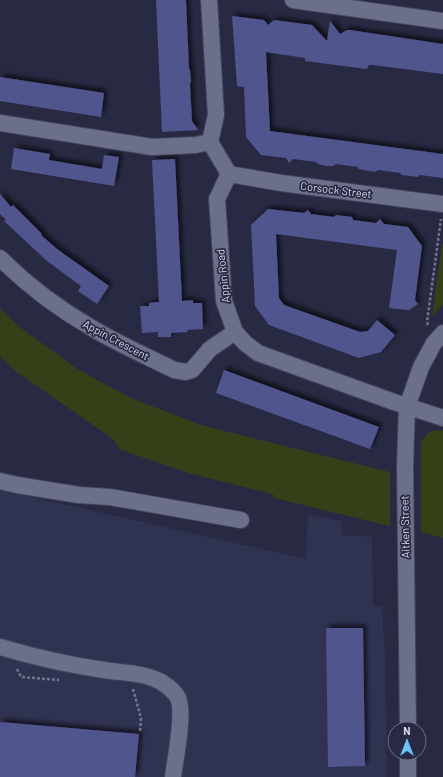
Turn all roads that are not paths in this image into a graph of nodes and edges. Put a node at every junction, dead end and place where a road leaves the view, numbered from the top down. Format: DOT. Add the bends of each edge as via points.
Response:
graph roads {
  1 [pos="210,0"];
  2 [pos="293,0"];
  3 [pos="443,21"];
  4 [pos="0,123"];
  5 [pos="210,142"];
  6 [pos="229,174"];
  7 [pos="442,208"];
  8 [pos="0,258"];
  9 [pos="235,332"];
  10 [pos="439,338"];
  11 [pos="407,407"];
  12 [pos="443,418"];
  13 [pos="0,481"];
  14 [pos="241,520"];
  15 [pos="0,647"];
  16 [pos="408,721"];
  17 [pos="408,761"];
  18 [pos="173,777"];
  19 [pos="408,777"];
  1 -- 5 [label="street" via="216,115"];
  2 -- 3 [label="street"];
  4 -- 5 [label="street" via="152,147"];
  5 -- 6 [label="street"];
  6 -- 7 [label="street, Corsock Street"];
  6 -- 9 [label="street, Appin Road" via="216,200 224,301"];
  8 -- 9 [label="street, Appin Crescent" via="53,303 92,329 180,372 192,370 210,349"];
  9 -- 11 [label="street, Appin Road" via="258,352"];
  10 -- 11 [label="street, Aitken Street" via="422,367"];
  11 -- 12 [label="street, Appin Road"];
  11 -- 16 [label="street, Aitken Street" via="404,466"];
  13 -- 14 [label="street"];
  15 -- 18 [label="street" via="63,663 156,679 171,689 178,699 181,720"];
  17 -- 19 [label="street"];
}
